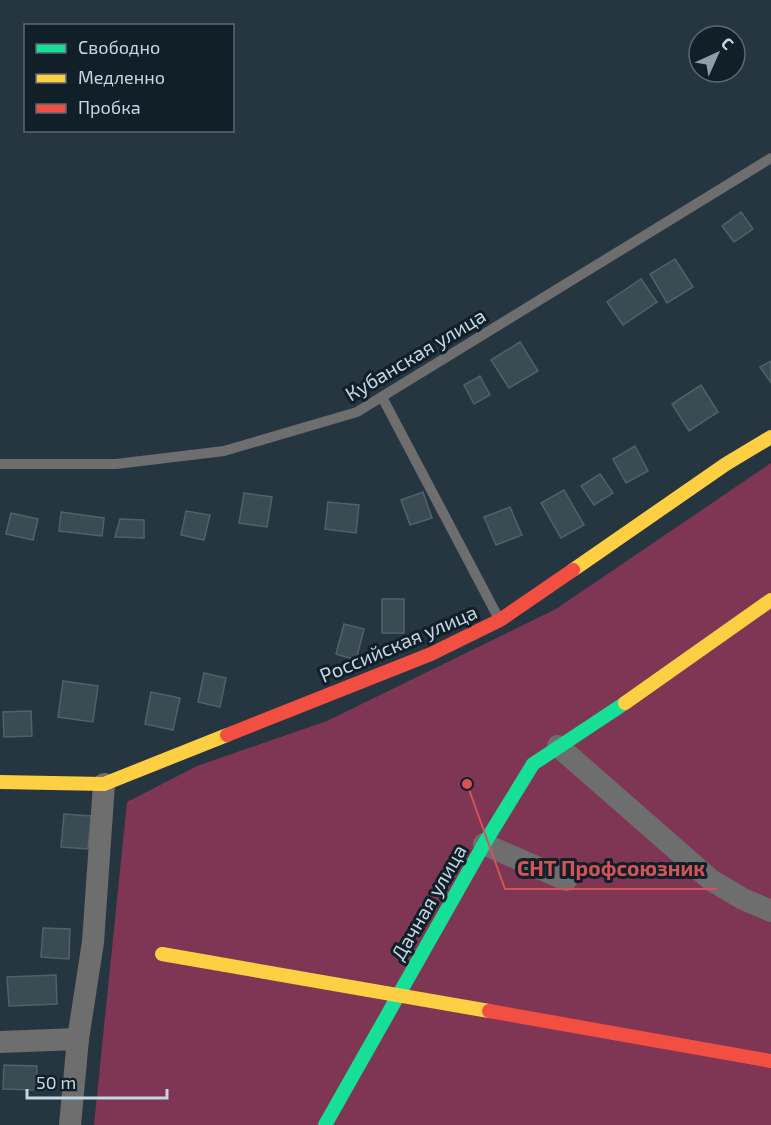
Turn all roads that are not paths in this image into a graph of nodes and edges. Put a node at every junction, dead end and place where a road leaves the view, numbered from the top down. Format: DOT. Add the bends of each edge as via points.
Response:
graph roads {
  1 [pos="771,158"];
  2 [pos="382,397"];
  3 [pos="771,437"];
  4 [pos="0,464"];
  5 [pos="771,600"];
  6 [pos="500,620"];
  7 [pos="558,746"];
  8 [pos="0,782"];
  9 [pos="104,784"];
  10 [pos="484,843"];
  11 [pos="566,879"];
  12 [pos="771,911"];
  13 [pos="162,954"];
  14 [pos="397,996"];
  15 [pos="78,1039"];
  16 [pos="0,1042"];
  17 [pos="771,1062"];
  18 [pos="70,1125"];
  19 [pos="325,1125"];
  1 -- 2 [label="lane, Кубанская улица"];
  2 -- 4 [label="lane, Кубанская улица" via="357,412 224,451 116,464"];
  2 -- 6 [label="lane"];
  3 -- 6 [label="street, Российская улица"];
  5 -- 7 [label="street, Дачная улица"];
  6 -- 9 [label="street, Российская улица" via="431,654"];
  7 -- 10 [label="street, Дачная улица" via="532,764"];
  7 -- 12 [label="street" via="711,880"];
  8 -- 9 [label="street, Российская улица"];
  9 -- 15 [label="street" via="93,942"];
  10 -- 11 [label="street"];
  10 -- 14 [label="street, Дачная улица"];
  13 -- 14 [label="street"];
  14 -- 17 [label="street"];
  14 -- 19 [label="street, Дачная улица"];
  15 -- 16 [label="street"];
  15 -- 18 [label="street"];
}
